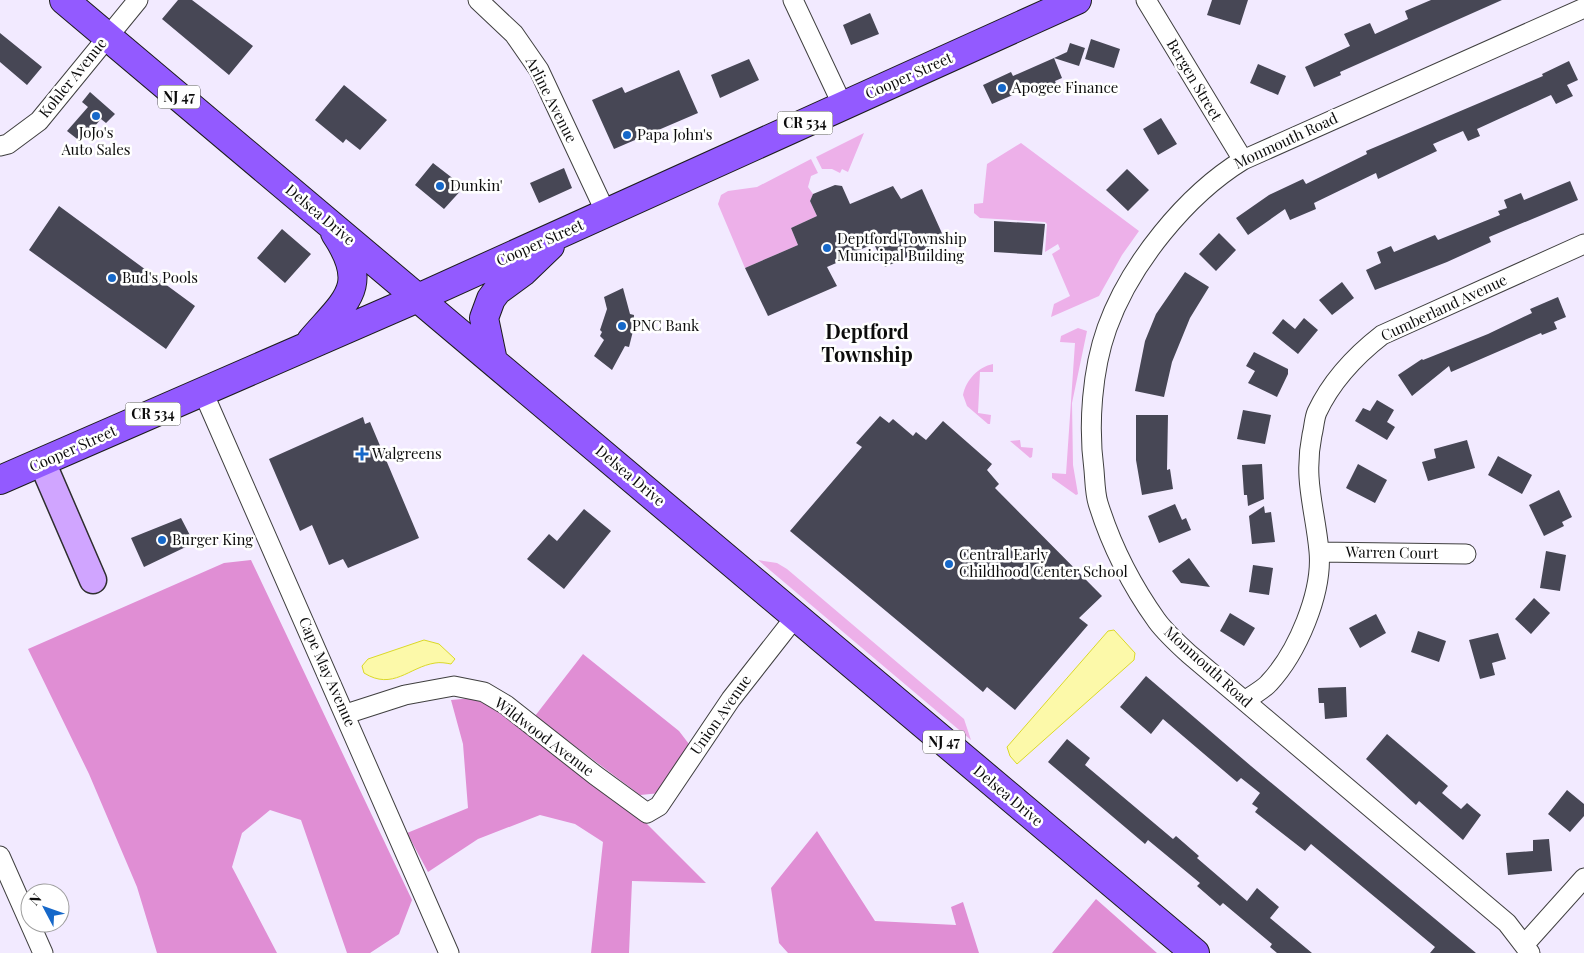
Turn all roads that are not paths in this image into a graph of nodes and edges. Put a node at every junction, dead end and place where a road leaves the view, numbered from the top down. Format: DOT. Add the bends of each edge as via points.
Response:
graph roads {
  1 [pos="64,0"];
  2 [pos="138,0"];
  3 [pos="478,0"];
  4 [pos="793,0"];
  5 [pos="1077,0"];
  6 [pos="1146,0"];
  7 [pos="1584,8"];
  8 [pos="107,36"];
  9 [pos="843,106"];
  10 [pos="0,146"];
  11 [pos="1243,160"];
  12 [pos="606,213"];
  13 [pos="327,221"];
  14 [pos="564,232"];
  15 [pos="1584,244"];
  16 [pos="418,298"];
  17 [pos="307,347"];
  18 [pos="492,360"];
  19 [pos="203,392"];
  20 [pos="42,462"];
  21 [pos="0,480"];
  22 [pos="1319,552"];
  23 [pos="1466,554"];
  24 [pos="93,580"];
  25 [pos="796,616"];
  26 [pos="1244,701"];
  27 [pos="346,714"];
  28 [pos="647,813"];
  29 [pos="0,856"];
  30 [pos="1584,878"];
  31 [pos="1527,949"];
  32 [pos="43,953"];
  33 [pos="449,953"];
  34 [pos="1195,953"];
  1 -- 8 [label="main road, Delsea Drive / NJ 47"];
  2 -- 8 [label="street, Kohler Avenue"];
  3 -- 12 [label="street, Arline Avenue" via="514,34 539,70"];
  4 -- 9 [label="street"];
  5 -- 9 [label="main road, Cooper Street / CR 534"];
  6 -- 11 [label="street, Bergen Street"];
  7 -- 11 [label="street, Monmouth Road"];
  8 -- 10 [label="street, Kohler Avenue" via="39,121 8,144"];
  8 -- 13 [label="main road, Delsea Drive / NJ 47"];
  9 -- 12 [label="main road, Cooper Street / CR 534"];
  11 -- 26 [label="street, Monmouth Road" via="1220,174 1179,213 1145,257 1122,296 1102,346 1092,405 1090,444 1098,502 1127,572 1158,623"];
  12 -- 14 [label="main road, Cooper Street / CR 534"];
  13 -- 16 [label="main road, Delsea Drive / NJ 47"];
  13 -- 17 [label="main road" via="348,253 352,288 343,305"];
  14 -- 16 [label="main road, Cooper Street / CR 534"];
  14 -- 18 [label="main road" via="491,299 484,318"];
  15 -- 22 [label="street, Cumberland Avenue" via="1382,335 1356,356 1336,380 1317,414 1309,452 1309,493"];
  16 -- 17 [label="main road, Cooper Street / CR 534"];
  16 -- 18 [label="main road, Delsea Drive / NJ 47"];
  17 -- 19 [label="main road, Cooper Street / CR 534"];
  18 -- 25 [label="main road, Delsea Drive / NJ 47"];
  19 -- 20 [label="main road, Cooper Street / CR 534"];
  19 -- 27 [label="street, Cape May Avenue"];
  20 -- 21 [label="main road, Cooper Street / CR 534"];
  20 -- 24 [label="street"];
  22 -- 23 [label="street, Warren Court"];
  22 -- 26 [label="street, Cumberland Avenue" via="1318,579 1288,660 1268,685"];
  25 -- 28 [label="street, Union Avenue" via="731,699 659,806"];
  25 -- 34 [label="main road, Delsea Drive / NJ 47"];
  26 -- 31 [label="street, Monmouth Road" via="1508,924"];
  27 -- 28 [label="street, Wildwood Avenue" via="405,695 454,686 484,692 506,705"];
  27 -- 33 [label="street, Cape May Avenue"];
  29 -- 32 [label="street"];
  30 -- 31 [label="street"];
}
